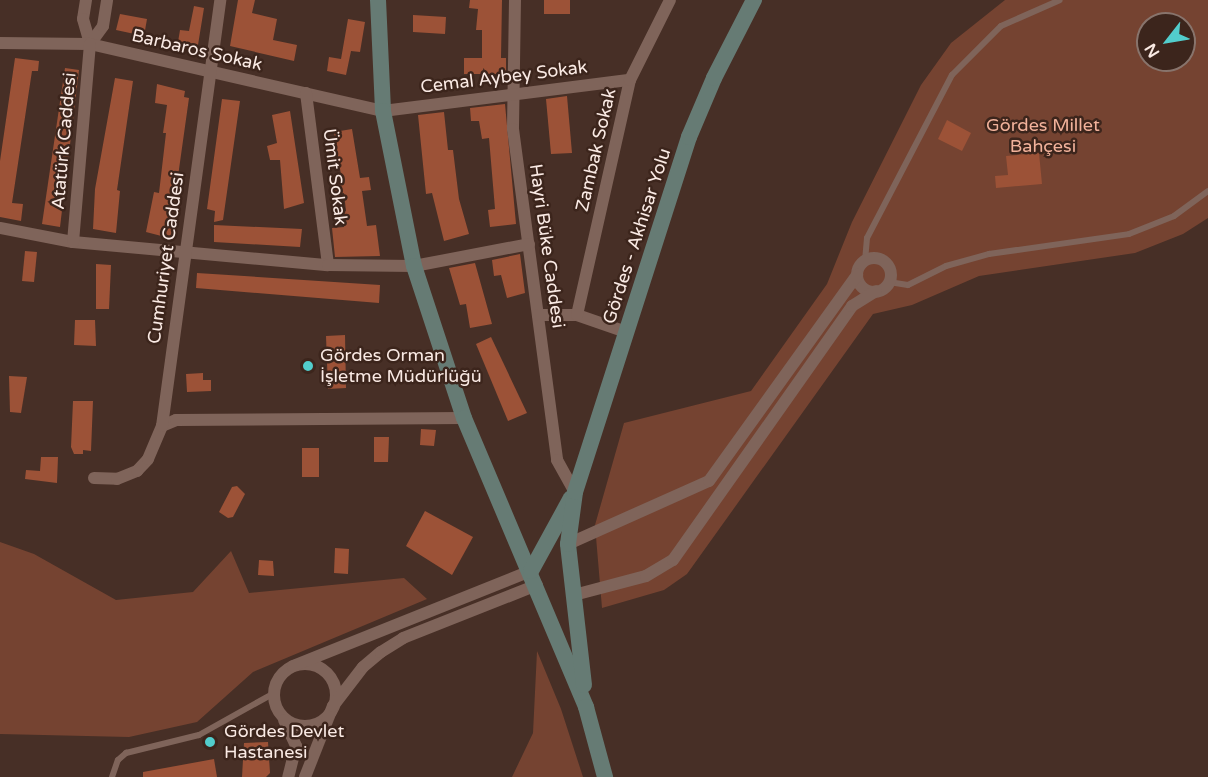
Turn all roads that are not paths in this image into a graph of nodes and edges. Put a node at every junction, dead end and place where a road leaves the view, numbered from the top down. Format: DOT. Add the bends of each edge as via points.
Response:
graph roads {
  1 [pos="86,0"];
  2 [pos="107,0"];
  3 [pos="220,0"];
  4 [pos="378,0"];
  5 [pos="515,0"];
  6 [pos="670,0"];
  7 [pos="754,0"];
  8 [pos="1060,0"];
  9 [pos="0,43"];
  10 [pos="90,44"];
  11 [pos="210,73"];
  12 [pos="630,80"];
  13 [pos="306,93"];
  14 [pos="511,93"];
  15 [pos="383,111"];
  16 [pos="1208,191"];
  17 [pos="0,228"];
  18 [pos="73,242"];
  19 [pos="528,244"];
  20 [pos="184,252"];
  21 [pos="865,261"];
  22 [pos="328,265"];
  23 [pos="414,266"];
  24 [pos="857,275"];
  25 [pos="889,282"];
  26 [pos="876,291"];
  27 [pos="538,315"];
  28 [pos="577,315"];
  29 [pos="626,332"];
  30 [pos="464,418"];
  31 [pos="162,426"];
  32 [pos="94,478"];
  33 [pos="575,492"];
  34 [pos="689,493"];
  35 [pos="705,516"];
  36 [pos="514,532"];
  37 [pos="546,540"];
  38 [pos="568,544"];
  39 [pos="536,584"];
  40 [pos="574,595"];
  41 [pos="293,666"];
  42 [pos="274,693"];
  43 [pos="333,706"];
  44 [pos="586,707"];
  45 [pos="282,716"];
  46 [pos="112,777"];
  47 [pos="288,777"];
  48 [pos="304,777"];
  49 [pos="605,777"];
  1 -- 10 [label="street, Atatürk Caddesi" via="83,19"];
  2 -- 10 [label="street, Atatürk Caddesi" via="104,26"];
  3 -- 11 [label="street, Cumhuriyet Caddesi"];
  4 -- 15 [label="main road, Gördes - Akhisar Yolu"];
  5 -- 14 [label="street, Hayri Büke Caddesi"];
  6 -- 12 [label="street, Zambak Sokak"];
  7 -- 29 [label="main road, Gördes - Akhisar Yolu" via="689,137"];
  8 -- 21 [label="lane" via="1001,26 952,75 867,238"];
  9 -- 10 [label="street, Barbaros Sokak"];
  10 -- 11 [label="street, Barbaros Sokak"];
  10 -- 18 [label="street, Atatürk Caddesi"];
  11 -- 13 [label="street, Barbaros Sokak"];
  11 -- 20 [label="street, Cumhuriyet Caddesi"];
  12 -- 14 [label="street, Cemal Aybey Sokak"];
  12 -- 28 [label="street, Zambak Sokak"];
  13 -- 15 [label="street, Barbaros Sokak"];
  13 -- 22 [label="street, Ümit Sokak"];
  14 -- 15 [label="street, Cemal Aybey Sokak"];
  14 -- 19 [label="street, Hayri Büke Caddesi"];
  15 -- 23 [label="main road, Gördes - Akhisar Yolu"];
  16 -- 25 [label="lane" via="1174,216 1128,234 989,254 946,266 908,285"];
  17 -- 18 [label="street"];
  18 -- 20 [label="street"];
  19 -- 23 [label="street"];
  19 -- 27 [label="street, Hayri Büke Caddesi"];
  20 -- 22 [label="street"];
  20 -- 31 [label="street, Cumhuriyet Caddesi"];
  21 -- 24 [label="street"];
  21 -- 25 [label="street" via="885,261 891,271"];
  22 -- 23 [label="street"];
  23 -- 30 [label="main road, Gördes - Akhisar Yolu"];
  24 -- 26 [label="street" via="861,285"];
  24 -- 34 [label="street" via="724,464 709,481"];
  25 -- 26 [label="street"];
  26 -- 35 [label="street" via="852,306"];
  27 -- 28 [label="street"];
  27 -- 33 [label="street, Hayri Büke Caddesi" via="557,460"];
  28 -- 29 [label="street"];
  29 -- 33 [label="main road, Gördes - Akhisar Yolu"];
  30 -- 31 [label="street" via="176,420"];
  30 -- 36 [label="main road, Gördes - Akhisar Yolu"];
  31 -- 32 [label="street, Cumhuriyet Caddesi" via="148,459 137,471 117,479"];
  33 -- 37 [label="main road, Gördes - Akhisar Yolu"];
  33 -- 38 [label="main road, Gördes - Akhisar Yolu"];
  34 -- 35 [label="street" via="704,497"];
  34 -- 38 [label="street"];
  35 -- 40 [label="street" via="665,567"];
  36 -- 37 [label="main road" via="529,545"];
  36 -- 39 [label="main road, Gördes - Akhisar Yolu"];
  37 -- 38 [label="main road" via="558,534"];
  37 -- 39 [label="main road, Gördes - Akhisar Yolu"];
  38 -- 40 [label="main road, Gördes - Akhisar Yolu"];
  39 -- 40 [label="main road" via="562,608 570,604"];
  39 -- 41 [label="street"];
  39 -- 43 [label="street" via="403,638 363,667"];
  39 -- 44 [label="main road, Gördes - Akhisar Yolu"];
  40 -- 44 [label="main road, Gördes - Akhisar Yolu"];
  41 -- 42 [label="street" via="278,679"];
  41 -- 43 [label="street" via="313,665 329,676 334,686"];
  42 -- 45 [label="street"];
  42 -- 46 [label="lane" via="199,735 126,753 118,760"];
  43 -- 45 [label="street" via="320,722 310,726 300,726"];
  43 -- 48 [label="street"];
  44 -- 49 [label="main road, Gördes - Akhisar Yolu"];
  45 -- 47 [label="street" via="296,746"];
}
